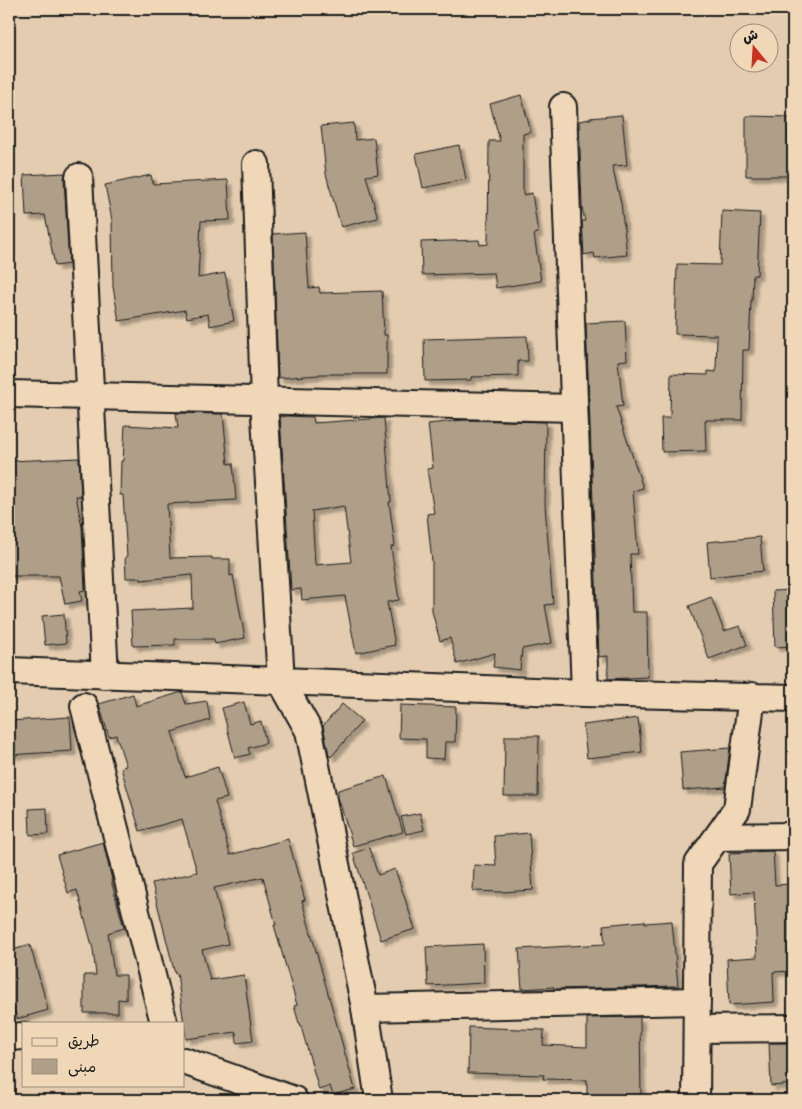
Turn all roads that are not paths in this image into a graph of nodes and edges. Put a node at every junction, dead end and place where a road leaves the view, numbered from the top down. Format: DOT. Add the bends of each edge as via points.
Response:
graph roads {
  1 [pos="563,108"];
  2 [pos="256,164"];
  3 [pos="79,177"];
  4 [pos="9,394"];
  5 [pos="91,396"];
  6 [pos="264,400"];
  7 [pos="574,408"];
  8 [pos="9,671"];
  9 [pos="105,674"];
  10 [pos="281,681"];
  11 [pos="585,693"];
  12 [pos="752,696"];
  13 [pos="793,698"];
  14 [pos="84,706"];
  15 [pos="793,836"];
  16 [pos="718,837"];
  17 [pos="697,1001"];
  18 [pos="365,1008"];
  19 [pos="164,1022"];
  20 [pos="793,1028"];
  21 [pos="697,1029"];
  22 [pos="22,1036"];
  23 [pos="9,1037"];
  24 [pos="185,1061"];
  25 [pos="294,1100"];
  26 [pos="380,1100"];
  27 [pos="696,1100"];
  1 -- 7 [label="street"];
  2 -- 6 [label="street"];
  3 -- 5 [label="street"];
  4 -- 5 [label="street"];
  5 -- 6 [label="street"];
  5 -- 9 [label="street"];
  6 -- 7 [label="street"];
  6 -- 10 [label="street"];
  7 -- 11 [label="street"];
  8 -- 9 [label="street"];
  9 -- 10 [label="street"];
  10 -- 11 [label="street"];
  10 -- 18 [label="street" via="309,731"];
  11 -- 12 [label="street"];
  12 -- 13 [label="street"];
  12 -- 16 [label="street" via="737,809"];
  14 -- 19 [label="street"];
  15 -- 16 [label="street"];
  16 -- 17 [label="street" via="698,864"];
  17 -- 18 [label="street"];
  17 -- 21 [label="street"];
  18 -- 26 [label="street"];
  20 -- 21 [label="street"];
  21 -- 27 [label="street"];
  22 -- 23 [label="street"];
  24 -- 25 [label="street"];
}
